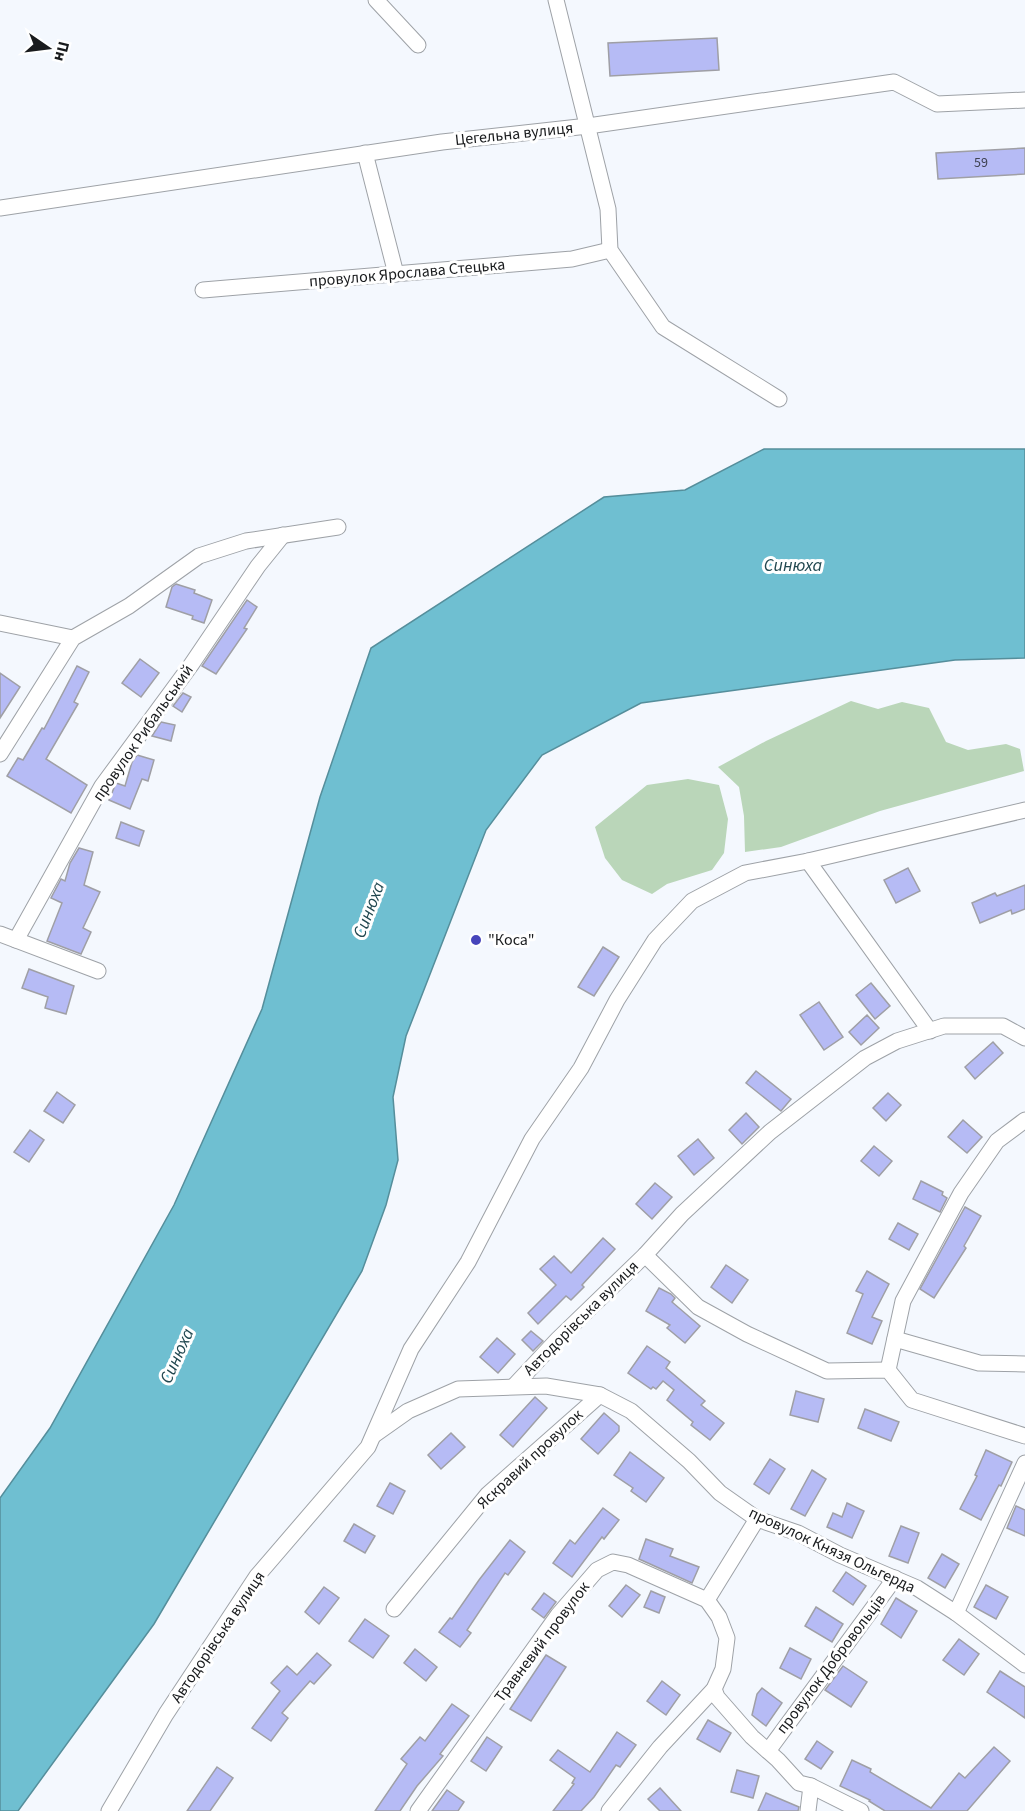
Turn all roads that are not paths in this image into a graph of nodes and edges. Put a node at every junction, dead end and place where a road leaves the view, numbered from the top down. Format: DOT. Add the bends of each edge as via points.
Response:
graph roads {
  1 [pos="376,0"];
  2 [pos="556,0"];
  3 [pos="418,45"];
  4 [pos="1025,100"];
  5 [pos="588,126"];
  6 [pos="364,153"];
  7 [pos="0,207"];
  8 [pos="610,250"];
  9 [pos="396,274"];
  10 [pos="203,290"];
  11 [pos="779,399"];
  12 [pos="338,527"];
  13 [pos="283,535"];
  14 [pos="0,623"];
  15 [pos="73,638"];
  16 [pos="0,754"];
  17 [pos="1025,810"];
  18 [pos="808,861"];
  19 [pos="0,934"];
  20 [pos="16,940"];
  21 [pos="98,971"];
  22 [pos="930,1031"];
  23 [pos="1025,1038"];
  24 [pos="1025,1120"];
  25 [pos="645,1255"];
  26 [pos="895,1339"];
  27 [pos="1025,1364"];
  28 [pos="888,1370"];
  29 [pos="514,1386"];
  30 [pos="600,1395"];
  31 [pos="373,1436"];
  32 [pos="1025,1436"];
  33 [pos="1025,1463"];
  34 [pos="757,1519"];
  35 [pos="895,1578"];
  36 [pos="706,1600"];
  37 [pos="394,1609"];
  38 [pos="956,1613"];
  39 [pos="1025,1665"];
  40 [pos="714,1689"];
  41 [pos="768,1750"];
  42 [pos="811,1786"];
  43 [pos="109,1811"];
  44 [pos="418,1811"];
  45 [pos="609,1811"];
  46 [pos="808,1811"];
  47 [pos="861,1811"];
  1 -- 3 [label="street"];
  2 -- 5 [label="street"];
  4 -- 5 [label="street, Цегельна вулиця" via="938,104 894,82"];
  5 -- 6 [label="street, Цегельна вулиця"];
  5 -- 8 [label="street" via="608,209"];
  6 -- 7 [label="street, Цегельна вулиця"];
  6 -- 9 [label="street"];
  8 -- 9 [label="street, провулок Ярослава Стецька" via="572,259"];
  8 -- 11 [label="street" via="663,327"];
  9 -- 10 [label="street, провулок Ярослава Стецька"];
  12 -- 13 [label="street"];
  13 -- 15 [label="street" via="246,541 200,556 129,606"];
  13 -- 20 [label="street, провулок Рибальський" via="102,786"];
  14 -- 15 [label="street"];
  15 -- 16 [label="street"];
  17 -- 18 [label="street"];
  18 -- 22 [label="street"];
  18 -- 31 [label="street" via="745,873 692,901 655,940 616,1000 581,1068 532,1139 468,1262 411,1349"];
  19 -- 20 [label="street"];
  20 -- 21 [label="street"];
  22 -- 23 [label="street, Автодорівська вулиця" via="944,1026 1003,1026"];
  22 -- 25 [label="street, Автодорівська вулиця" via="897,1041 865,1058 770,1132 682,1214"];
  24 -- 26 [label="street" via="997,1141 961,1193 903,1301"];
  25 -- 28 [label="street" via="698,1307 747,1334 827,1371"];
  25 -- 29 [label="street, Автодорівська вулиця"];
  26 -- 27 [label="street" via="979,1363"];
  26 -- 28 [label="street"];
  28 -- 32 [label="street" via="912,1400"];
  29 -- 30 [label="street, провулок Князя Ольгерда" via="546,1386"];
  29 -- 31 [label="street, Автодорівська вулиця" via="458,1389 408,1411"];
  30 -- 34 [label="street, провулок Князя Ольгерда" via="631,1411 720,1493"];
  30 -- 37 [label="street, Яскравий провулок" via="488,1494"];
  31 -- 43 [label="street, Автодорівська вулиця" via="368,1447 258,1576 166,1714"];
  33 -- 38 [label="street"];
  34 -- 35 [label="street, провулок Князя Ольгерда" via="798,1533"];
  34 -- 36 [label="street"];
  35 -- 38 [label="street, провулок Князя Ольгерда"];
  35 -- 41 [label="street, провулок Добровольців"];
  36 -- 40 [label="street" via="719,1617 727,1638 723,1669"];
  36 -- 44 [label="street, Травневий провулок" via="628,1565 613,1562 597,1570 558,1616"];
  38 -- 39 [label="street, провулок Князя Ольгерда"];
  40 -- 41 [label="street" via="752,1737"];
  40 -- 45 [label="street" via="660,1747"];
  41 -- 42 [label="street" via="799,1783"];
  42 -- 46 [label="street"];
  42 -- 47 [label="street"];
}
